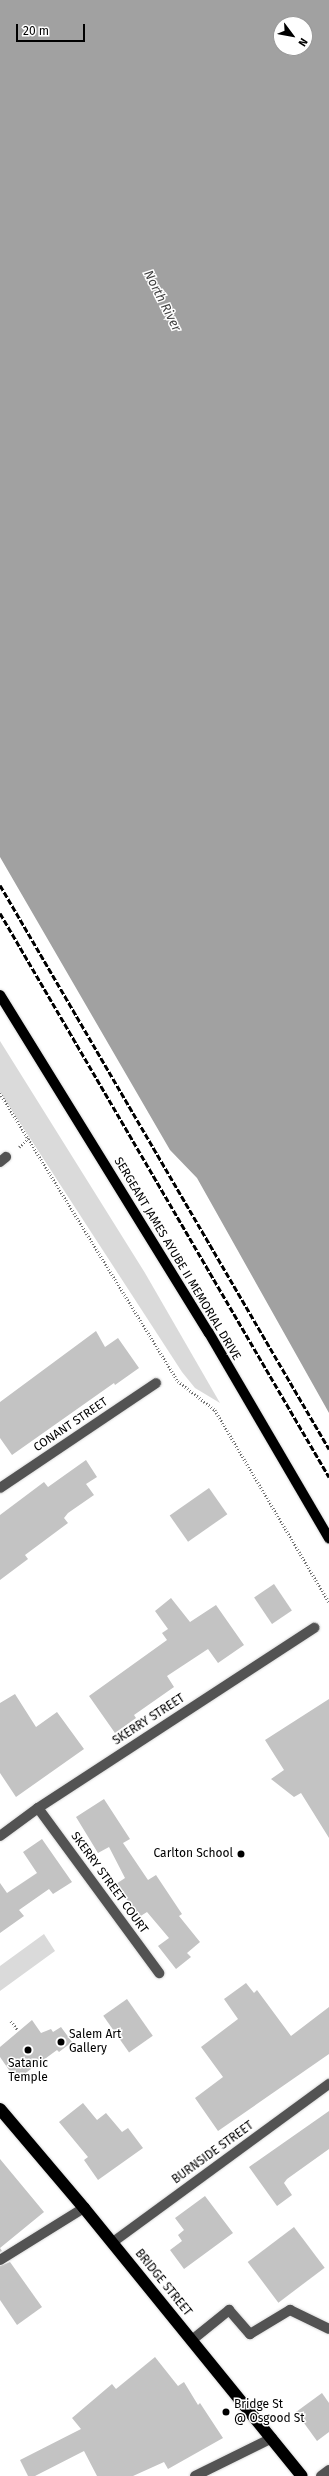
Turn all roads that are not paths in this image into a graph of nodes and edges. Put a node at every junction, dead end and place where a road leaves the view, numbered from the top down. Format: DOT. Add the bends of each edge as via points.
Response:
graph roads {
  1 [pos="0,995"];
  2 [pos="156,1384"];
  3 [pos="0,1488"];
  4 [pos="329,1538"];
  5 [pos="314,1628"];
  6 [pos="38,1808"];
  7 [pos="0,1836"];
  8 [pos="158,1973"];
  9 [pos="329,2084"];
  10 [pos="0,2109"];
  11 [pos="84,2208"];
  12 [pos="113,2242"];
  13 [pos="0,2260"];
  14 [pos="329,2330"];
  15 [pos="192,2340"];
  16 [pos="272,2438"];
  17 [pos="329,2470"];
  18 [pos="195,2476"];
  19 [pos="302,2476"];
  20 [pos="321,2476"];
  1 -- 4 [label="main road, SERGEANT JAMES AYUBE II MEMORIAL DRIVE" via="209,1333"];
  2 -- 3 [label="street, CONANT STREET"];
  5 -- 6 [label="street, SKERRY STREET"];
  6 -- 7 [label="street, SKERRY STREET"];
  6 -- 8 [label="street, SKERRY STREET COURT"];
  9 -- 12 [label="street, BURNSIDE STREET"];
  10 -- 11 [label="highway, BRIDGE STREET"];
  11 -- 12 [label="highway, BRIDGE STREET"];
  11 -- 13 [label="street"];
  12 -- 15 [label="highway, BRIDGE STREET"];
  14 -- 15 [label="street" via="290,2310 250,2334 228,2310"];
  15 -- 16 [label="highway, BRIDGE STREET"];
  16 -- 18 [label="street"];
  16 -- 19 [label="highway, BRIDGE STREET"];
  17 -- 20 [label="street"];
}
